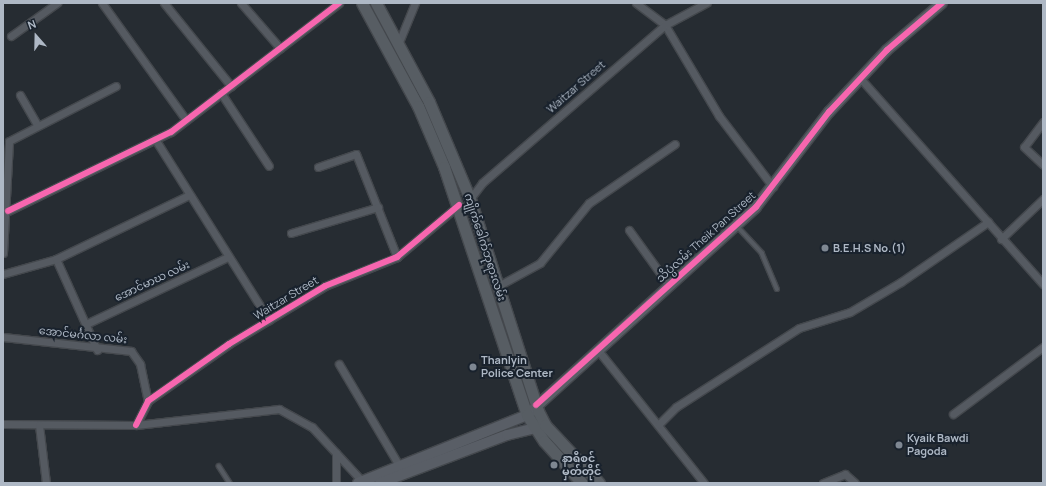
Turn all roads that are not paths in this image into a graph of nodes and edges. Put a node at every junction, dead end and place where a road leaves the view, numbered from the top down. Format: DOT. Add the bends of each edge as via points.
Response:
graph roads {
  1 [pos="56,3"];
  2 [pos="102,3"];
  3 [pos="164,3"];
  4 [pos="241,3"];
  5 [pos="339,3"];
  6 [pos="362,3"];
  7 [pos="376,3"];
  8 [pos="415,3"];
  9 [pos="636,3"];
  10 [pos="706,3"];
  11 [pos="942,3"];
  12 [pos="665,25"];
  13 [pos="11,36"];
  14 [pos="399,42"];
  15 [pos="280,48"];
  16 [pos="860,78"];
  17 [pos="116,86"];
  18 [pos="231,86"];
  19 [pos="221,93"];
  20 [pos="20,95"];
  21 [pos="186,120"];
  22 [pos="1043,122"];
  23 [pos="37,125"];
  24 [pos="155,140"];
  25 [pos="675,144"];
  26 [pos="1043,165"];
  27 [pos="269,166"];
  28 [pos="318,167"];
  29 [pos="773,187"];
  30 [pos="189,195"];
  31 [pos="470,199"];
  32 [pos="1043,200"];
  33 [pos="459,204"];
  34 [pos="378,207"];
  35 [pos="8,211"];
  36 [pos="988,222"];
  37 [pos="736,225"];
  38 [pos="629,230"];
  39 [pos="291,233"];
  40 [pos="1002,239"];
  41 [pos="3,254"];
  42 [pos="228,257"];
  43 [pos="397,257"];
  44 [pos="56,259"];
  45 [pos="3,274"];
  46 [pos="668,284"];
  47 [pos="1043,284"];
  48 [pos="498,286"];
  49 [pos="777,289"];
  50 [pos="269,320"];
  51 [pos="86,324"];
  52 [pos="3,337"];
  53 [pos="1043,347"];
  54 [pos="597,349"];
  55 [pos="97,350"];
  56 [pos="339,364"];
  57 [pos="148,401"];
  58 [pos="536,404"];
  59 [pos="952,414"];
  60 [pos="527,415"];
  61 [pos="3,424"];
  62 [pos="659,424"];
  63 [pos="39,425"];
  64 [pos="136,425"];
  65 [pos="545,425"];
  66 [pos="534,428"];
  67 [pos="336,453"];
  68 [pos="218,466"];
  69 [pos="400,467"];
  70 [pos="360,482"];
  71 [pos="46,483"];
  72 [pos="230,483"];
  73 [pos="336,483"];
  74 [pos="380,483"];
  75 [pos="582,483"];
  76 [pos="599,483"];
  77 [pos="704,483"];
  78 [pos="823,483"];
  79 [pos="855,483"];
  1 -- 13 [label="street"];
  2 -- 21 [label="street"];
  3 -- 18 [label="street"];
  4 -- 15 [label="street"];
  5 -- 15 [label="street"];
  6 -- 33 [label="main road, ကျိုက်ခေါက်ဘုရားလမ်း" via="418,106"];
  7 -- 14 [label="main road, ကျိုက်ခေါက်ဘုရားလမ်း"];
  8 -- 14 [label="street"];
  9 -- 12 [label="street"];
  10 -- 12 [label="street, Waitzar Street"];
  11 -- 16 [label="street, သိပ္ပံလမ်း Theik Pan Street"];
  12 -- 29 [label="street" via="719,116"];
  12 -- 31 [label="street, Waitzar Street" via="482,183"];
  14 -- 31 [label="main road, ကျိုက်ခေါက်ဘုရားလမ်း" via="429,102"];
  15 -- 18 [label="street"];
  16 -- 29 [label="street, သိပ္ပံလမ်း Theik Pan Street" via="829,112"];
  16 -- 36 [label="street"];
  17 -- 23 [label="street"];
  18 -- 19 [label="street"];
  19 -- 21 [label="street"];
  19 -- 27 [label="street"];
  20 -- 23 [label="street"];
  21 -- 24 [label="street"];
  22 -- 26 [label="street" via="1024,147"];
  23 -- 35 [label="street" via="9,141"];
  24 -- 30 [label="street"];
  24 -- 35 [label="street"];
  25 -- 48 [label="street" via="589,203 540,263"];
  28 -- 34 [label="street" via="354,152"];
  29 -- 37 [label="street, သိပ္ပံလမ်း Theik Pan Street"];
  30 -- 42 [label="street"];
  30 -- 44 [label="street"];
  31 -- 48 [label="main road, ကျိုက်ခေါက်ဘုရားလမ်း"];
  32 -- 40 [label="street"];
  33 -- 43 [label="street, Waitzar Street"];
  33 -- 60 [label="main road, ကျိုက်ခေါက်ဘုရားလမ်း"];
  34 -- 39 [label="street"];
  34 -- 43 [label="street"];
  35 -- 41 [label="street"];
  36 -- 40 [label="street"];
  36 -- 62 [label="street" via="901,282 850,312 799,328 676,407"];
  37 -- 46 [label="street, သိပ္ပံလမ်း Theik Pan Street"];
  37 -- 49 [label="lane" via="762,253"];
  38 -- 46 [label="street"];
  40 -- 47 [label="street"];
  42 -- 50 [label="street"];
  42 -- 51 [label="street, အောင်မာဃ လမ်း"];
  43 -- 50 [label="street, Waitzar Street" via="325,286"];
  44 -- 45 [label="street"];
  44 -- 51 [label="street"];
  46 -- 54 [label="street, သိပ္ပံလမ်း Theik Pan Street"];
  48 -- 58 [label="main road, ကျိုက်ခေါက်ဘုရားလမ်း"];
  50 -- 57 [label="street, Waitzar Street"];
  51 -- 55 [label="street"];
  52 -- 55 [label="street, အောင်မင်္ဂလာ လမ်း"];
  53 -- 59 [label="street"];
  54 -- 58 [label="street, သိပ္ပံလမ်း Theik Pan Street"];
  54 -- 62 [label="street"];
  55 -- 57 [label="street, အောင်မင်္ဂလာ လမ်း" via="131,351 135,356"];
  56 -- 69 [label="street"];
  57 -- 64 [label="street, Waitzar Street"];
  58 -- 60 [label="street, သိပ္ပံလမ်း Theik Pan Street"];
  58 -- 65 [label="main road, ကျိုက်ခေါက်ဘုရားလမ်း"];
  60 -- 66 [label="main road, ကျိုက်ခေါက်ဘုရားလမ်း"];
  60 -- 69 [label="street"];
  61 -- 63 [label="street"];
  62 -- 77 [label="street"];
  63 -- 64 [label="street"];
  63 -- 71 [label="street"];
  64 -- 67 [label="street" via="280,409 312,427"];
  65 -- 66 [label="street"];
  65 -- 76 [label="main road, ကျိုက်ခေါက်ဘုရားလမ်း"];
  66 -- 74 [label="street"];
  66 -- 75 [label="main road, ကျိုက်ခေါက်ဘုရားလမ်း"];
  67 -- 70 [label="street"];
  67 -- 73 [label="street"];
  68 -- 72 [label="lane"];
  69 -- 70 [label="street"];
  78 -- 79 [label="street" via="845,474"];
}
